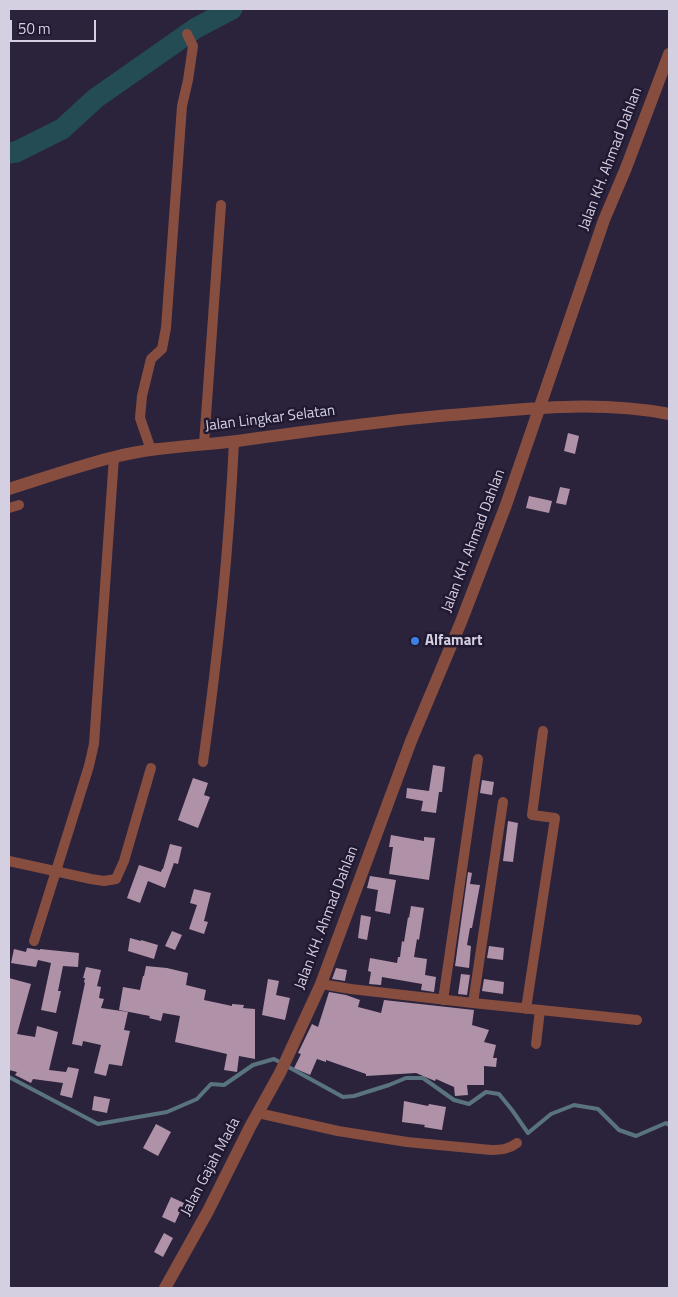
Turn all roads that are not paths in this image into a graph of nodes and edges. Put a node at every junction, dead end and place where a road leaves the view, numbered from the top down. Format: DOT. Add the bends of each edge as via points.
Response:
graph roads {
  1 [pos="187,34"];
  2 [pos="669,54"];
  3 [pos="221,205"];
  4 [pos="541,405"];
  5 [pos="669,414"];
  6 [pos="234,441"];
  7 [pos="204,444"];
  8 [pos="152,450"];
  9 [pos="114,457"];
  10 [pos="9,489"];
  11 [pos="19,505"];
  12 [pos="9,508"];
  13 [pos="543,731"];
  14 [pos="478,760"];
  15 [pos="203,762"];
  16 [pos="151,768"];
  17 [pos="503,802"];
  18 [pos="9,861"];
  19 [pos="56,871"];
  20 [pos="34,941"];
  21 [pos="321,984"];
  22 [pos="443,1000"];
  23 [pos="474,1003"];
  24 [pos="526,1009"];
  25 [pos="540,1010"];
  26 [pos="637,1020"];
  27 [pos="536,1044"];
  28 [pos="283,1067"];
  29 [pos="258,1113"];
  30 [pos="517,1143"];
  31 [pos="166,1288"];
  1 -- 8 [label="street" via="193,46 182,106 166,328 162,349 151,359 140,418"];
  2 -- 4 [label="street, Jalan KH. Ahmad Dahlan" via="604,220"];
  3 -- 7 [label="street"];
  4 -- 5 [label="street, Jalan Lingkar Selatan"];
  4 -- 6 [label="street, Jalan Lingkar Selatan"];
  4 -- 21 [label="street, Jalan KH. Ahmad Dahlan" via="506,505 411,742"];
  6 -- 7 [label="street, Jalan Lingkar Selatan"];
  6 -- 15 [label="street" via="230,518"];
  7 -- 8 [label="street, Jalan Lingkar Selatan"];
  8 -- 9 [label="street, Jalan Lingkar Selatan"];
  9 -- 10 [label="street, Jalan Lingkar Selatan"];
  9 -- 19 [label="street" via="94,744"];
  11 -- 12 [label="street"];
  13 -- 24 [label="street" via="532,815 555,818"];
  14 -- 22 [label="street"];
  16 -- 19 [label="street" via="116,879 104,881"];
  17 -- 23 [label="street"];
  18 -- 19 [label="street"];
  19 -- 20 [label="street"];
  21 -- 22 [label="street"];
  21 -- 28 [label="street, Jalan KH. Ahmad Dahlan"];
  22 -- 23 [label="street"];
  23 -- 24 [label="street"];
  24 -- 25 [label="street"];
  25 -- 26 [label="street"];
  25 -- 27 [label="street"];
  28 -- 29 [label="street, Jalan Gajah Mada"];
  29 -- 30 [label="street" via="407,1142 501,1150"];
  29 -- 31 [label="street, Jalan Gajah Mada"];
}
